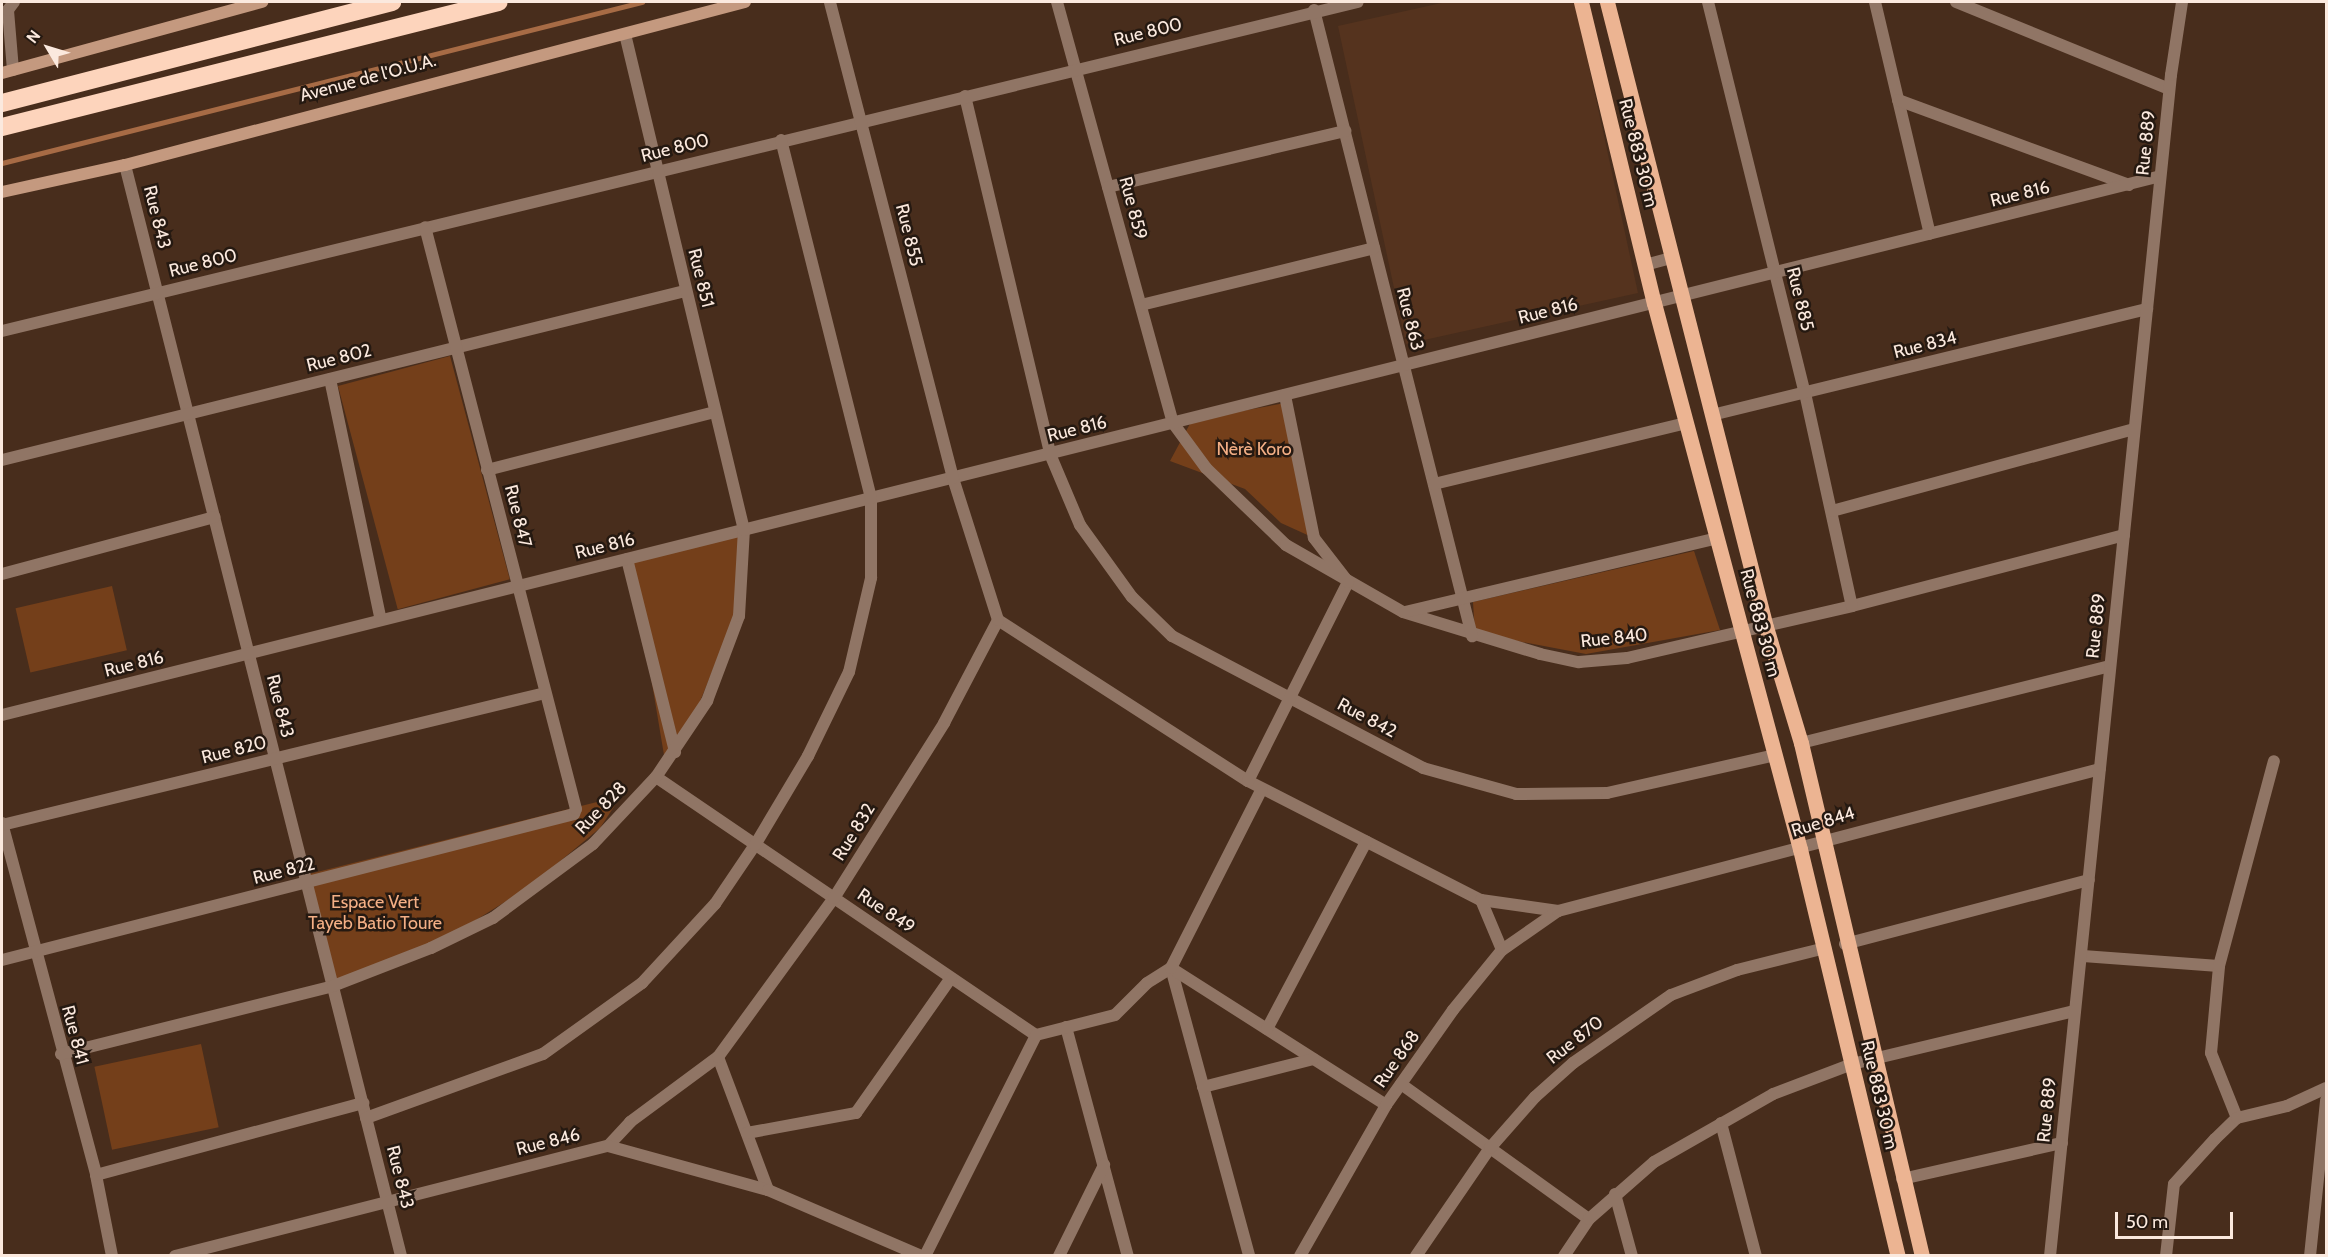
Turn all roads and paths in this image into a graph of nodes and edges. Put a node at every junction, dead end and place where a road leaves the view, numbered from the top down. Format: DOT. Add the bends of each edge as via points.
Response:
graph roads {
  1 [pos="262,2"];
  2 [pos="392,2"];
  3 [pos="499,2"];
  4 [pos="745,2"];
  5 [pos="830,2"];
  6 [pos="1057,2"];
  7 [pos="1358,2"];
  8 [pos="1581,2"];
  9 [pos="1607,2"];
  10 [pos="1708,2"];
  11 [pos="1875,2"];
  12 [pos="1956,2"];
  13 [pos="2182,2"];
  14 [pos="372,4"];
  15 [pos="8,6"];
  16 [pos="1314,10"];
  17 [pos="626,34"];
  18 [pos="1076,69"];
  19 [pos="7,71"];
  20 [pos="2169,89"];
  21 [pos="964,96"];
  22 [pos="1898,100"];
  23 [pos="2,103"];
  24 [pos="861,121"];
  25 [pos="2,127"];
  26 [pos="1345,131"];
  27 [pos="782,140"];
  28 [pos="125,165"];
  29 [pos="656,171"];
  30 [pos="2160,176"];
  31 [pos="2129,185"];
  32 [pos="1108,187"];
  33 [pos="2,192"];
  34 [pos="425,227"];
  35 [pos="1930,234"];
  36 [pos="1374,248"];
  37 [pos="1671,258"];
  38 [pos="1645,265"];
  39 [pos="1775,273"];
  40 [pos="685,291"];
  41 [pos="157,292"];
  42 [pos="1680,297"];
  43 [pos="1654,303"];
  44 [pos="1141,305"];
  45 [pos="2147,309"];
  46 [pos="2,330"];
  47 [pos="456,348"];
  48 [pos="1404,366"];
  49 [pos="330,379"];
  50 [pos="1805,393"];
  51 [pos="1285,395"];
  52 [pos="714,412"];
  53 [pos="188,414"];
  54 [pos="1712,415"];
  55 [pos="1173,423"];
  56 [pos="1686,423"];
  57 [pos="2134,429"];
  58 [pos="1050,454"];
  59 [pos="2,460"];
  60 [pos="487,470"];
  61 [pos="953,478"];
  62 [pos="1434,484"];
  63 [pos="871,498"];
  64 [pos="1832,511"];
  65 [pos="214,517"];
  66 [pos="744,530"];
  67 [pos="2124,535"];
  68 [pos="1717,538"];
  69 [pos="627,559"];
  70 [pos="2,574"];
  71 [pos="1348,582"];
  72 [pos="518,586"];
  73 [pos="1462,598"];
  74 [pos="1852,606"];
  75 [pos="1403,612"];
  76 [pos="381,620"];
  77 [pos="998,620"];
  78 [pos="1766,627"];
  79 [pos="1742,633"];
  80 [pos="1472,636"];
  81 [pos="249,654"];
  82 [pos="2110,666"];
  83 [pos="545,693"];
  84 [pos="1289,697"];
  85 [pos="2,715"];
  86 [pos="1801,742"];
  87 [pos="675,752"];
  88 [pos="1776,755"];
  89 [pos="275,758"];
  90 [pos="2274,762"];
  91 [pos="2100,770"];
  92 [pos="656,777"];
  93 [pos="1248,781"];
  94 [pos="1262,789"];
  95 [pos="574,814"];
  96 [pos="2,824"];
  97 [pos="1822,839"];
  98 [pos="1366,842"];
  99 [pos="755,845"];
  100 [pos="1800,849"];
  101 [pos="2089,880"];
  102 [pos="307,884"];
  103 [pos="834,898"];
  104 [pos="1481,900"];
  105 [pos="1558,911"];
  106 [pos="1845,944"];
  107 [pos="1825,948"];
  108 [pos="1502,950"];
  109 [pos="36,952"];
  110 [pos="2083,956"];
  111 [pos="2,960"];
  112 [pos="2219,966"];
  113 [pos="1171,968"];
  114 [pos="951,978"];
  115 [pos="333,986"];
  116 [pos="2075,1011"];
  117 [pos="1066,1027"];
  118 [pos="1267,1029"];
  119 [pos="1036,1035"];
  120 [pos="61,1054"];
  121 [pos="718,1057"];
  122 [pos="1314,1059"];
  123 [pos="1875,1059"];
  124 [pos="1852,1064"];
  125 [pos="1401,1084"];
  126 [pos="1203,1087"];
  127 [pos="2326,1088"];
  128 [pos="2326,1100"];
  129 [pos="363,1103"];
  130 [pos="1386,1105"];
  131 [pos="366,1118"];
  132 [pos="2237,1118"];
  133 [pos="1720,1123"];
  134 [pos="747,1133"];
  135 [pos="2062,1143"];
  136 [pos="608,1146"];
  137 [pos="1490,1148"];
  138 [pos="1104,1166"];
  139 [pos="96,1175"];
  140 [pos="1902,1179"];
  141 [pos="768,1190"];
  142 [pos="1616,1194"];
  143 [pos="388,1202"];
  144 [pos="1589,1219"];
  145 [pos="112,1256"];
  146 [pos="175,1256"];
  147 [pos="401,1256"];
  148 [pos="923,1256"];
  149 [pos="1059,1256"];
  150 [pos="1128,1256"];
  151 [pos="1249,1256"];
  152 [pos="1300,1256"];
  153 [pos="1416,1256"];
  154 [pos="1564,1256"];
  155 [pos="1632,1256"];
  156 [pos="1756,1256"];
  157 [pos="1898,1256"];
  158 [pos="1922,1256"];
  159 [pos="2050,1256"];
  160 [pos="2166,1256"];
  161 [pos="2310,1256"];
  1 -- 19 [label="street"];
  2 -- 14 [label="highway"];
  3 -- 25 [label="highway"];
  4 -- 17 [label="street, Avenue de l'O.U.A."];
  5 -- 24 [label="street, Rue 855"];
  6 -- 18 [label="street, Rue 859"];
  7 -- 16 [label="street, Rue 800"];
  8 -- 38 [label="main road, Rue 883 30 m"];
  9 -- 37 [label="main road"];
  10 -- 39 [label="street, Rue 885"];
  11 -- 22 [label="street"];
  12 -- 20 [label="street"];
  13 -- 20 [label="street, Rue 889"];
  14 -- 23 [label="highway"];
  15 -- 19 [label="street"];
  16 -- 18 [label="street, Rue 800"];
  16 -- 26 [label="street, Rue 863"];
  17 -- 28 [label="street, Avenue de l'O.U.A."];
  17 -- 29 [label="street, Rue 851"];
  18 -- 21 [label="street, Rue 800"];
  18 -- 32 [label="street, Rue 859"];
  20 -- 30 [label="street, Rue 889"];
  21 -- 24 [label="street, Rue 800"];
  21 -- 58 [label="street, Rue 842"];
  22 -- 31 [label="street"];
  22 -- 35 [label="street"];
  24 -- 27 [label="street, Rue 800"];
  24 -- 61 [label="street, Rue 855"];
  26 -- 32 [label="street"];
  26 -- 36 [label="street, Rue 863"];
  27 -- 29 [label="street, Rue 800"];
  27 -- 63 [label="street"];
  28 -- 33 [label="street, Avenue de l'O.U.A."];
  28 -- 41 [label="street, Rue 843"];
  29 -- 34 [label="street, Rue 800"];
  29 -- 40 [label="street, Rue 851"];
  30 -- 31 [label="street, Rue 816"];
  30 -- 45 [label="street, Rue 889"];
  31 -- 35 [label="street, Rue 816"];
  32 -- 44 [label="street, Rue 859"];
  34 -- 41 [label="street, Rue 800"];
  34 -- 47 [label="street, Rue 847"];
  35 -- 39 [label="street, Rue 816"];
  36 -- 44 [label="street"];
  36 -- 48 [label="street, Rue 863"];
  37 -- 38 [label="street"];
  37 -- 42 [label="main road"];
  38 -- 43 [label="main road, Rue 883 30 m"];
  39 -- 42 [label="street, Rue 816"];
  39 -- 50 [label="street, Rue 885"];
  40 -- 47 [label="street, Rue 802"];
  40 -- 52 [label="street, Rue 851"];
  41 -- 46 [label="street, Rue 800"];
  41 -- 53 [label="street, Rue 843"];
  42 -- 43 [label="street, Rue 816"];
  42 -- 54 [label="main road"];
  43 -- 48 [label="street, Rue 816"];
  43 -- 56 [label="main road, Rue 883 30 m"];
  44 -- 55 [label="street, Rue 859"];
  45 -- 50 [label="street, Rue 834"];
  45 -- 57 [label="street, Rue 889"];
  47 -- 49 [label="street, Rue 802"];
  47 -- 60 [label="street, Rue 847"];
  48 -- 51 [label="street, Rue 816"];
  48 -- 62 [label="street, Rue 863"];
  49 -- 53 [label="street, Rue 802"];
  49 -- 76 [label="street"];
  50 -- 54 [label="street, Rue 834"];
  50 -- 64 [label="street, Rue 885"];
  51 -- 55 [label="street, Rue 816"];
  51 -- 71 [label="street" via="1314,538"];
  52 -- 60 [label="street"];
  52 -- 66 [label="street, Rue 851"];
  53 -- 59 [label="street, Rue 802"];
  53 -- 65 [label="street, Rue 843"];
  54 -- 78 [label="main road"];
  55 -- 58 [label="street, Rue 816"];
  55 -- 71 [label="street, Rue 840" via="1206,468 1286,545"];
  56 -- 62 [label="street"];
  56 -- 68 [label="main road, Rue 883 30 m"];
  57 -- 64 [label="street"];
  57 -- 67 [label="street, Rue 889"];
  58 -- 61 [label="street, Rue 816"];
  58 -- 84 [label="street, Rue 842" via="1080,525 1132,597 1172,636"];
  60 -- 72 [label="street, Rue 847"];
  61 -- 63 [label="street, Rue 816"];
  61 -- 77 [label="street"];
  62 -- 73 [label="street, Rue 863"];
  63 -- 66 [label="street, Rue 816"];
  63 -- 99 [label="street" via="871,578 849,672 808,756"];
  64 -- 74 [label="street, Rue 885"];
  65 -- 70 [label="street"];
  65 -- 81 [label="street, Rue 843"];
  66 -- 69 [label="street, Rue 816"];
  66 -- 87 [label="street, Rue 828" via="739,615 707,701"];
  67 -- 74 [label="street, Rue 840"];
  67 -- 82 [label="street, Rue 889"];
  68 -- 73 [label="street"];
  68 -- 79 [label="main road, Rue 883 30 m"];
  69 -- 72 [label="street, Rue 816"];
  69 -- 87 [label="street"];
  71 -- 75 [label="street, Rue 840"];
  71 -- 84 [label="street"];
  72 -- 76 [label="street, Rue 816"];
  72 -- 83 [label="street, Rue 847"];
  73 -- 75 [label="street"];
  73 -- 80 [label="street, Rue 863"];
  74 -- 78 [label="street, Rue 840"];
  75 -- 80 [label="street, Rue 840"];
  76 -- 81 [label="street, Rue 816"];
  77 -- 93 [label="street"];
  77 -- 103 [label="street, Rue 832" via="944,723"];
  78 -- 79 [label="street, Rue 840"];
  78 -- 86 [label="main road"];
  79 -- 80 [label="street, Rue 840" via="1627,658 1579,662"];
  79 -- 88 [label="main road, Rue 883 30 m"];
  81 -- 85 [label="street, Rue 816"];
  81 -- 89 [label="street, Rue 843"];
  82 -- 86 [label="street"];
  82 -- 91 [label="street, Rue 889"];
  83 -- 89 [label="street, Rue 820"];
  83 -- 95 [label="street, Rue 847" via="576,809"];
  84 -- 88 [label="street, Rue 842" via="1423,768 1516,794 1607,793"];
  84 -- 93 [label="street"];
  86 -- 97 [label="main road"];
  87 -- 92 [label="street, Rue 828"];
  88 -- 100 [label="main road, Rue 883 30 m"];
  89 -- 96 [label="street, Rue 820"];
  89 -- 102 [label="street, Rue 843"];
  90 -- 112 [label="street"];
  91 -- 97 [label="street, Rue 844"];
  91 -- 101 [label="street, Rue 889"];
  92 -- 99 [label="street, Rue 849"];
  92 -- 115 [label="street, Rue 828" via="593,844 493,918 431,948"];
  93 -- 94 [label="street"];
  94 -- 98 [label="street"];
  94 -- 113 [label="street"];
  95 -- 102 [label="street, Rue 822"];
  96 -- 109 [label="street, Rue 841"];
  97 -- 100 [label="street, Rue 844"];
  97 -- 106 [label="main road"];
  98 -- 104 [label="street"];
  98 -- 118 [label="street"];
  99 -- 103 [label="street, Rue 849"];
  99 -- 131 [label="street" via="715,904 642,983 543,1054"];
  100 -- 105 [label="street, Rue 844"];
  100 -- 107 [label="main road, Rue 883 30 m"];
  101 -- 106 [label="street"];
  101 -- 110 [label="street, Rue 889"];
  102 -- 109 [label="street, Rue 822"];
  102 -- 115 [label="street, Rue 843"];
  103 -- 114 [label="street, Rue 849"];
  103 -- 121 [label="street, Rue 832"];
  104 -- 105 [label="street"];
  104 -- 108 [label="street"];
  105 -- 108 [label="street, Rue 868"];
  106 -- 123 [label="main road"];
  107 -- 124 [label="main road, Rue 883 30 m"];
  107 -- 137 [label="street, Rue 870" via="1737,970 1671,995 1573,1063 1535,1096"];
  108 -- 125 [label="street, Rue 868"];
  109 -- 111 [label="street, Rue 822"];
  109 -- 120 [label="street, Rue 841"];
  110 -- 112 [label="street"];
  110 -- 116 [label="street, Rue 889"];
  112 -- 132 [label="street" via="2211,1053"];
  113 -- 117 [label="street" via="1147,983 1115,1015"];
  113 -- 118 [label="street"];
  113 -- 126 [label="street"];
  114 -- 119 [label="street, Rue 849"];
  114 -- 134 [label="street" via="856,1113"];
  115 -- 120 [label="street, Rue 828"];
  115 -- 129 [label="street, Rue 843"];
  116 -- 123 [label="street"];
  116 -- 135 [label="street, Rue 889"];
  117 -- 119 [label="street"];
  117 -- 138 [label="street"];
  118 -- 122 [label="street"];
  119 -- 148 [label="street"];
  120 -- 139 [label="street, Rue 841"];
  121 -- 134 [label="street"];
  121 -- 136 [label="street, Rue 832" via="630,1122"];
  122 -- 126 [label="street"];
  122 -- 130 [label="street"];
  123 -- 124 [label="street"];
  123 -- 140 [label="main road"];
  124 -- 133 [label="street" via="1773,1094"];
  124 -- 157 [label="main road, Rue 883 30 m"];
  125 -- 130 [label="street, Rue 868"];
  125 -- 137 [label="street"];
  126 -- 151 [label="street"];
  127 -- 132 [label="street" via="2287,1106"];
  128 -- 161 [label="street"];
  129 -- 131 [label="street, Rue 843"];
  129 -- 139 [label="street"];
  130 -- 152 [label="street, Rue 868"];
  131 -- 143 [label="street, Rue 843"];
  132 -- 160 [label="street" via="2174,1184"];
  133 -- 142 [label="street" via="1654,1162"];
  133 -- 156 [label="street"];
  134 -- 141 [label="street"];
  135 -- 140 [label="street"];
  135 -- 159 [label="street, Rue 889"];
  136 -- 141 [label="street, Rue 846"];
  136 -- 143 [label="street, Rue 846"];
  137 -- 144 [label="street"];
  137 -- 153 [label="street, Rue 870"];
  138 -- 149 [label="street"];
  138 -- 150 [label="street"];
  139 -- 145 [label="street, Rue 841"];
  140 -- 158 [label="main road"];
  141 -- 148 [label="street, Rue 846"];
  142 -- 144 [label="street"];
  142 -- 155 [label="street"];
  143 -- 146 [label="street, Rue 846"];
  143 -- 147 [label="street, Rue 843"];
  144 -- 154 [label="street"];
}
